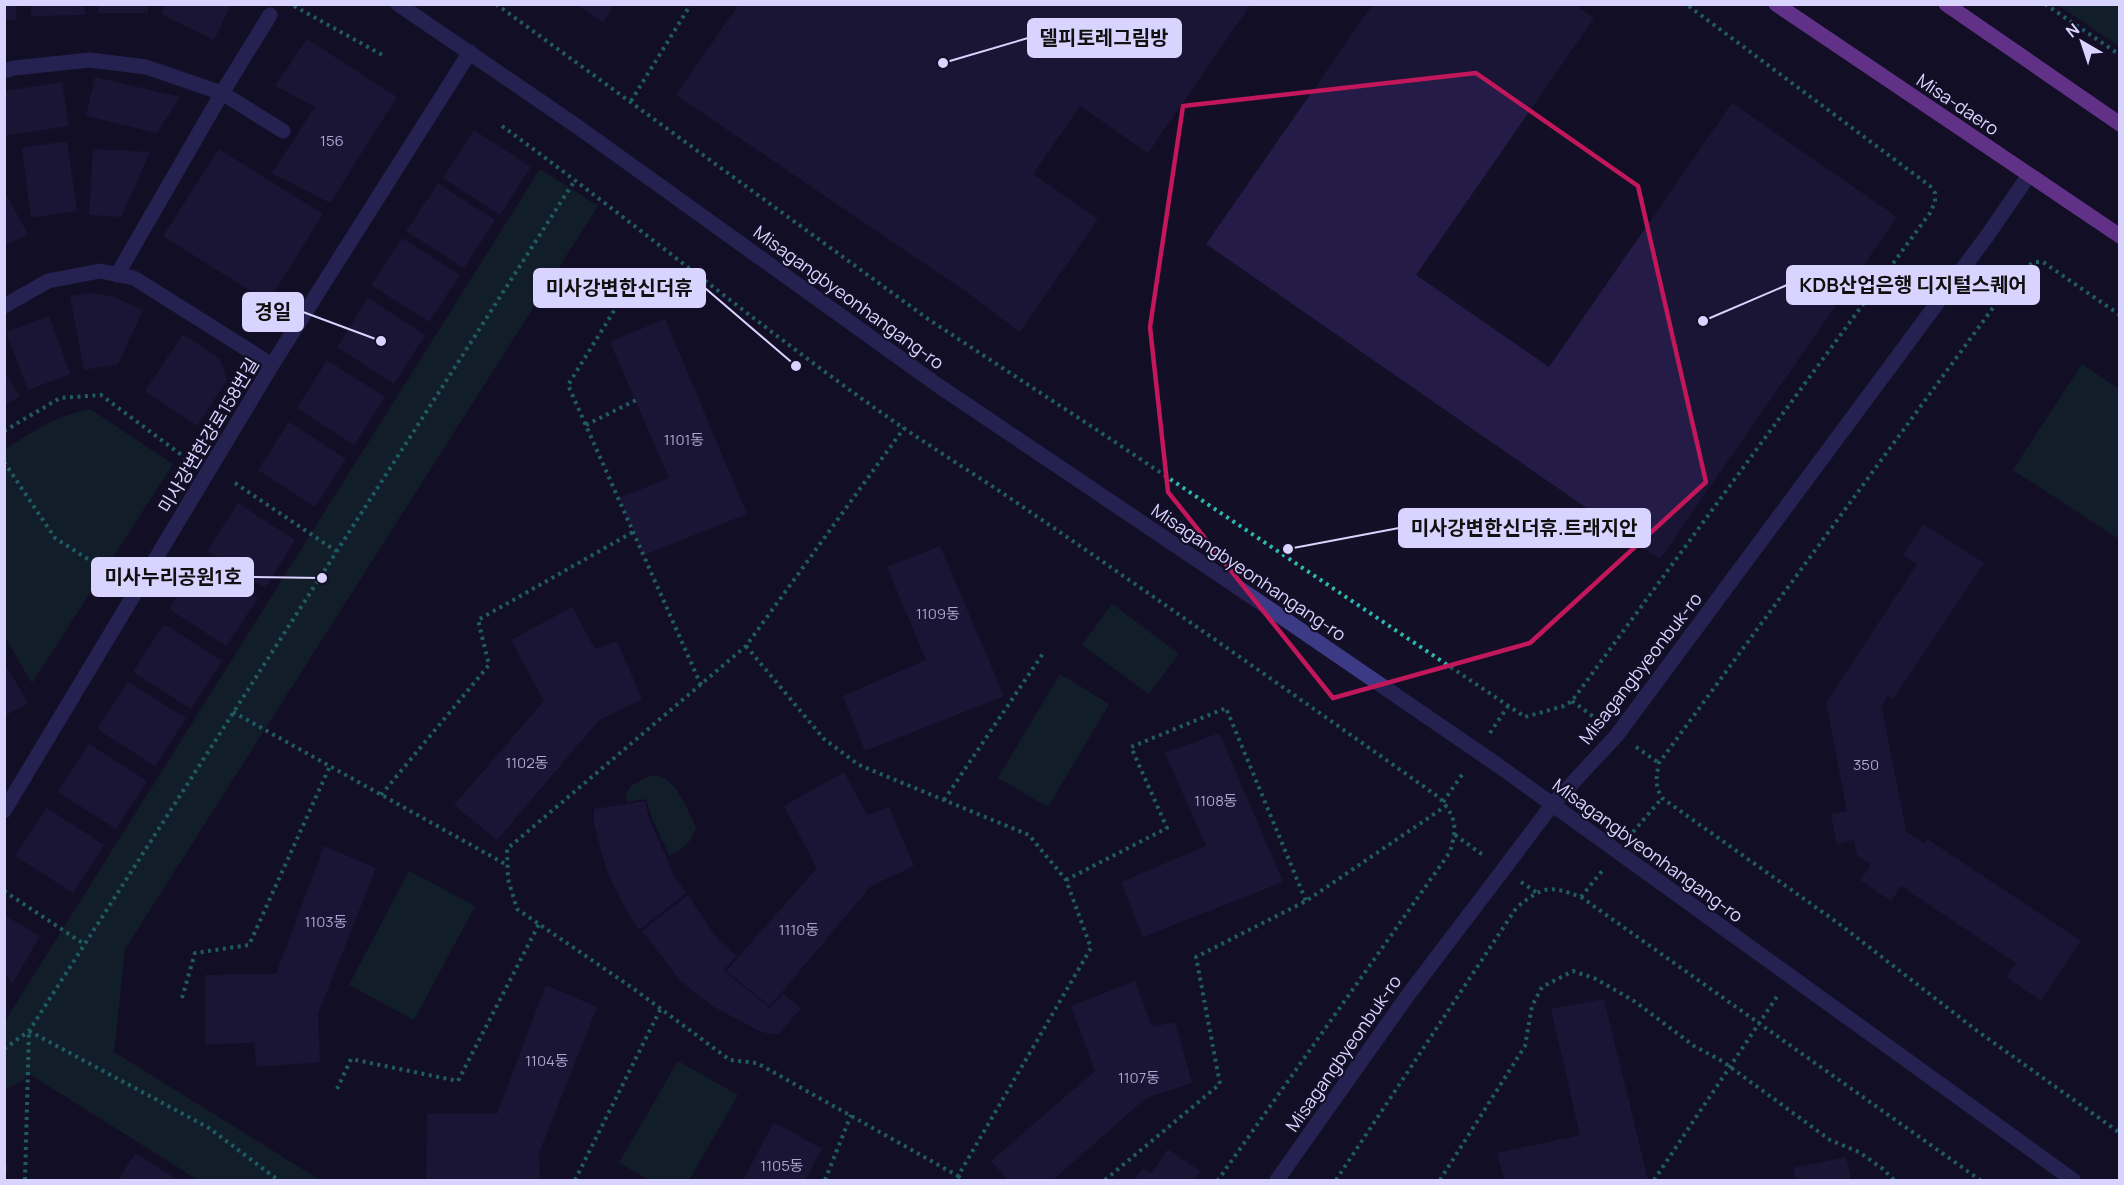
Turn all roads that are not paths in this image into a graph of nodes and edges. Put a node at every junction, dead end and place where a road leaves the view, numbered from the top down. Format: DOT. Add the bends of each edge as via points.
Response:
graph roads {
  1 [pos="398,4"];
  2 [pos="1776,4"];
  3 [pos="1946,4"];
  4 [pos="270,15"];
  5 [pos="470,52"];
  6 [pos="4,71"];
  7 [pos="222,93"];
  8 [pos="2120,124"];
  9 [pos="284,131"];
  10 [pos="2030,175"];
  11 [pos="2120,236"];
  12 [pos="117,275"];
  13 [pos="4,306"];
  14 [pos="272,365"];
  15 [pos="1552,805"];
  16 [pos="4,811"];
  17 [pos="1277,1180"];
  18 [pos="2073,1180"];
  1 -- 5 [label="street, Misagangbyeonhangang-ro"];
  2 -- 10 [label="main road, Misa-daero"];
  3 -- 8 [label="main road"];
  4 -- 7 [label="street"];
  5 -- 14 [label="street, 미사강변한강로158번길"];
  5 -- 15 [label="street, Misagangbyeonhangang-ro" via="936,384 1262,603"];
  6 -- 7 [label="street" via="90,60 146,67"];
  7 -- 9 [label="street"];
  7 -- 12 [label="street"];
  10 -- 11 [label="main road, Misa-daero"];
  10 -- 15 [label="street, Misagangbyeonbuk-ro" via="1617,735"];
  12 -- 13 [label="street" via="100,271 48,281"];
  12 -- 14 [label="street" via="134,278"];
  14 -- 16 [label="street, 미사강변한강로158번길"];
  15 -- 17 [label="street, Misagangbyeonbuk-ro" via="1408,995"];
  15 -- 18 [label="street, Misagangbyeonhangang-ro"];
}
